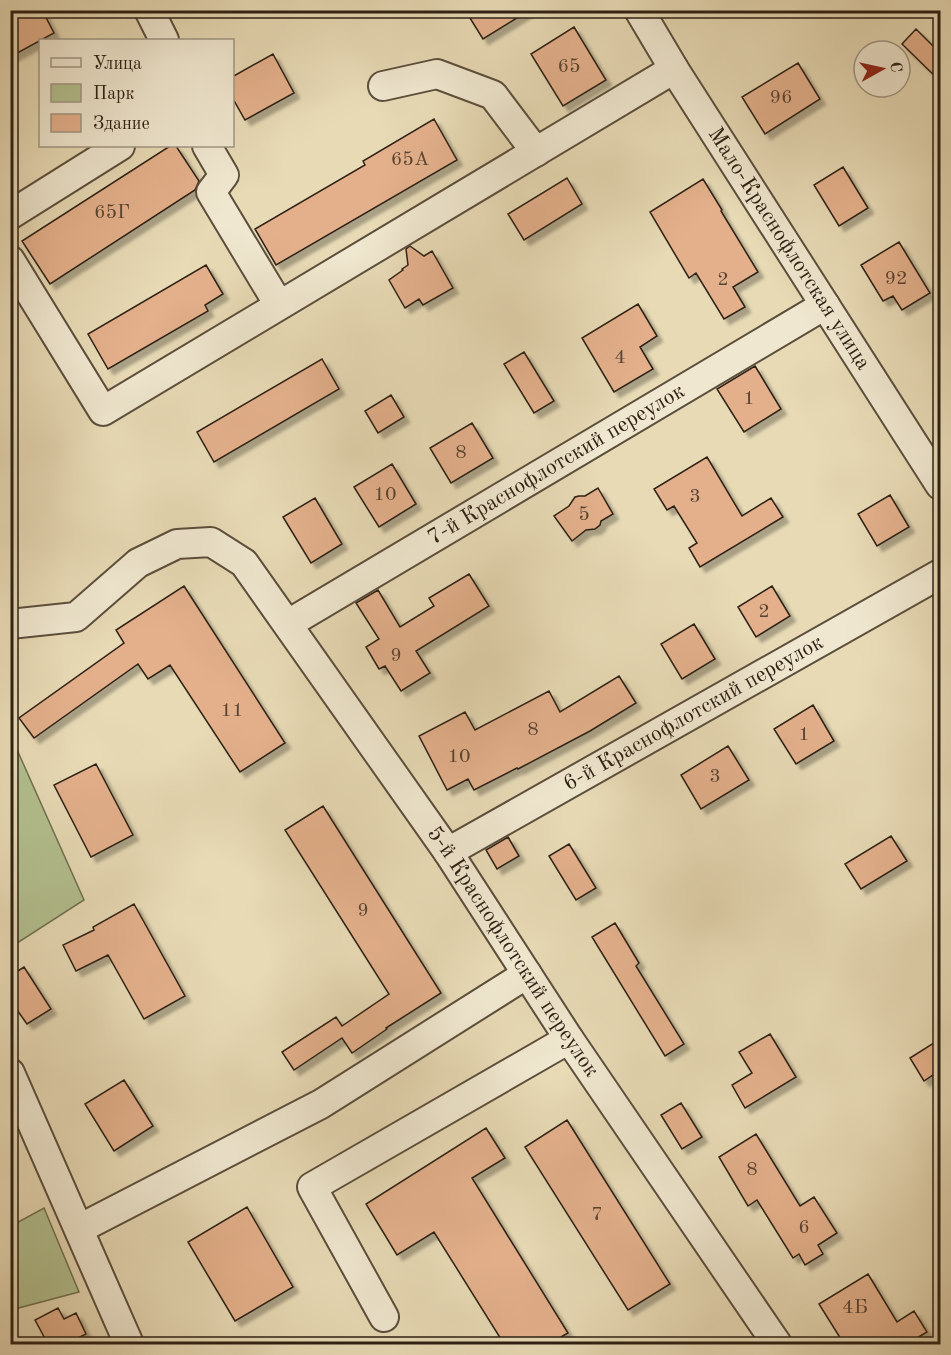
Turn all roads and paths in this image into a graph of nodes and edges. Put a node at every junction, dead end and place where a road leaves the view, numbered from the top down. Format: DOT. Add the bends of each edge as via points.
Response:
graph roads {
  1 [pos="149,10"];
  2 [pos="639,10"];
  3 [pos="164,39"];
  4 [pos="674,69"];
  5 [pos="383,86"];
  6 [pos="118,147"];
  7 [pos="208,147"];
  8 [pos="536,152"];
  9 [pos="10,215"];
  10 [pos="10,260"];
  11 [pos="279,305"];
  12 [pos="825,305"];
  13 [pos="940,485"];
  14 [pos="940,574"];
  15 [pos="10,624"];
  16 [pos="288,624"];
  17 [pos="448,852"];
  18 [pos="527,974"];
  19 [pos="569,1039"];
  20 [pos="10,1074"];
  21 [pos="79,1229"];
  22 [pos="384,1317"];
  23 [pos="129,1344"];
  24 [pos="777,1344"];
  1 -- 3 [label="street"];
  2 -- 4 [label="street, Мало-Краснофлотская улица"];
  4 -- 8 [label="street"];
  4 -- 12 [label="street, Мало-Краснофлотская улица"];
  5 -- 8 [label="street" via="437,74 493,95"];
  6 -- 9 [label="street"];
  7 -- 11 [label="street" via="224,175 211,192"];
  8 -- 11 [label="street"];
  10 -- 11 [label="street" via="103,411"];
  12 -- 13 [label="street, Мало-Краснофлотская улица"];
  12 -- 16 [label="street, 7-й Краснофлотский переулок"];
  14 -- 17 [label="street, 6-й Краснофлотский переулок"];
  15 -- 16 [label="street, 5-й Краснофлотский переулок" via="76,617 138,563 177,544 211,542 244,563"];
  16 -- 17 [label="street, 5-й Краснофлотский переулок"];
  17 -- 18 [label="street, 5-й Краснофлотский переулок"];
  18 -- 19 [label="street, 5-й Краснофлотский переулок"];
  18 -- 21 [label="street" via="321,1104"];
  19 -- 22 [label="street" via="312,1187"];
  19 -- 24 [label="street, 5-й Краснофлотский переулок"];
  20 -- 21 [label="street"];
  21 -- 23 [label="street"];
}
